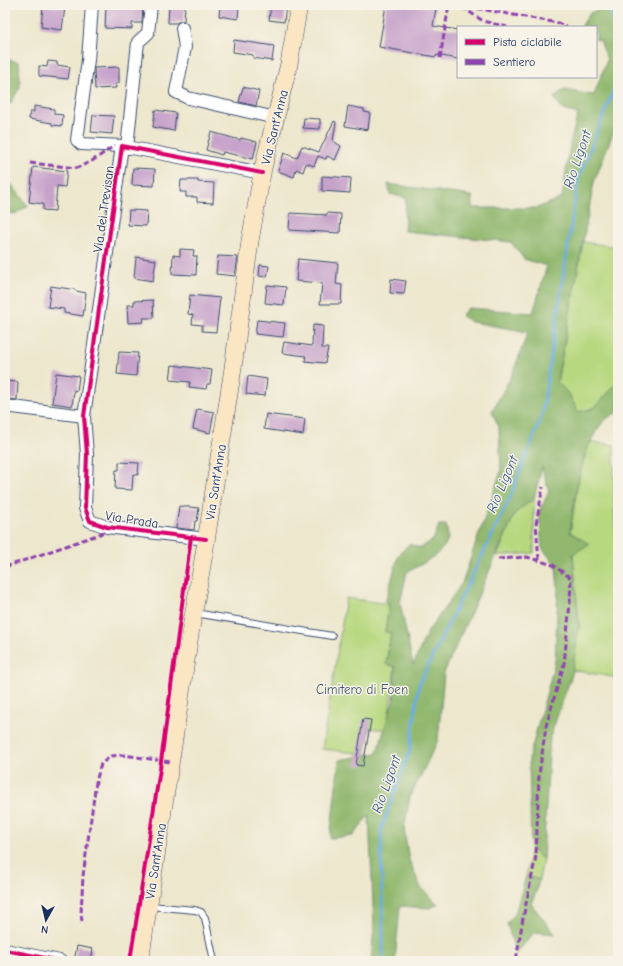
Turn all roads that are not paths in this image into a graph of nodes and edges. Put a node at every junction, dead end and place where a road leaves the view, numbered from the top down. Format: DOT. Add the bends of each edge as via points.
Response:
graph roads {
  1 [pos="92,5"];
  2 [pos="151,5"];
  3 [pos="299,5"];
  4 [pos="182,28"];
  5 [pos="276,118"];
  6 [pos="124,147"];
  7 [pos="262,173"];
  8 [pos="5,406"];
  9 [pos="84,416"];
  10 [pos="206,539"];
  11 [pos="193,613"];
  12 [pos="332,636"];
  13 [pos="148,906"];
  14 [pos="5,950"];
  15 [pos="60,961"];
  16 [pos="140,961"];
  17 [pos="214,961"];
  1 -- 6 [label="street" via="78,140 81,144"];
  2 -- 6 [label="street, Via dei Trevisan" via="148,33 138,42"];
  3 -- 5 [label="main road, Via Sant'Anna"];
  4 -- 5 [label="street" via="185,47 176,92 188,98"];
  5 -- 7 [label="main road, Via Sant'Anna"];
  6 -- 7 [label="street"];
  6 -- 9 [label="street, Via dei Trevisan"];
  7 -- 10 [label="main road, Via Sant'Anna"];
  8 -- 9 [label="street"];
  9 -- 10 [label="street, Via Prada" via="85,508 90,521 107,527"];
  10 -- 11 [label="main road, Via Sant'Anna"];
  11 -- 12 [label="lane"];
  11 -- 13 [label="main road, Via Sant'Anna"];
  13 -- 16 [label="main road, Via Sant'Anna"];
  13 -- 17 [label="lane" via="201,912 205,918"];
  14 -- 15 [label="street"];
}
